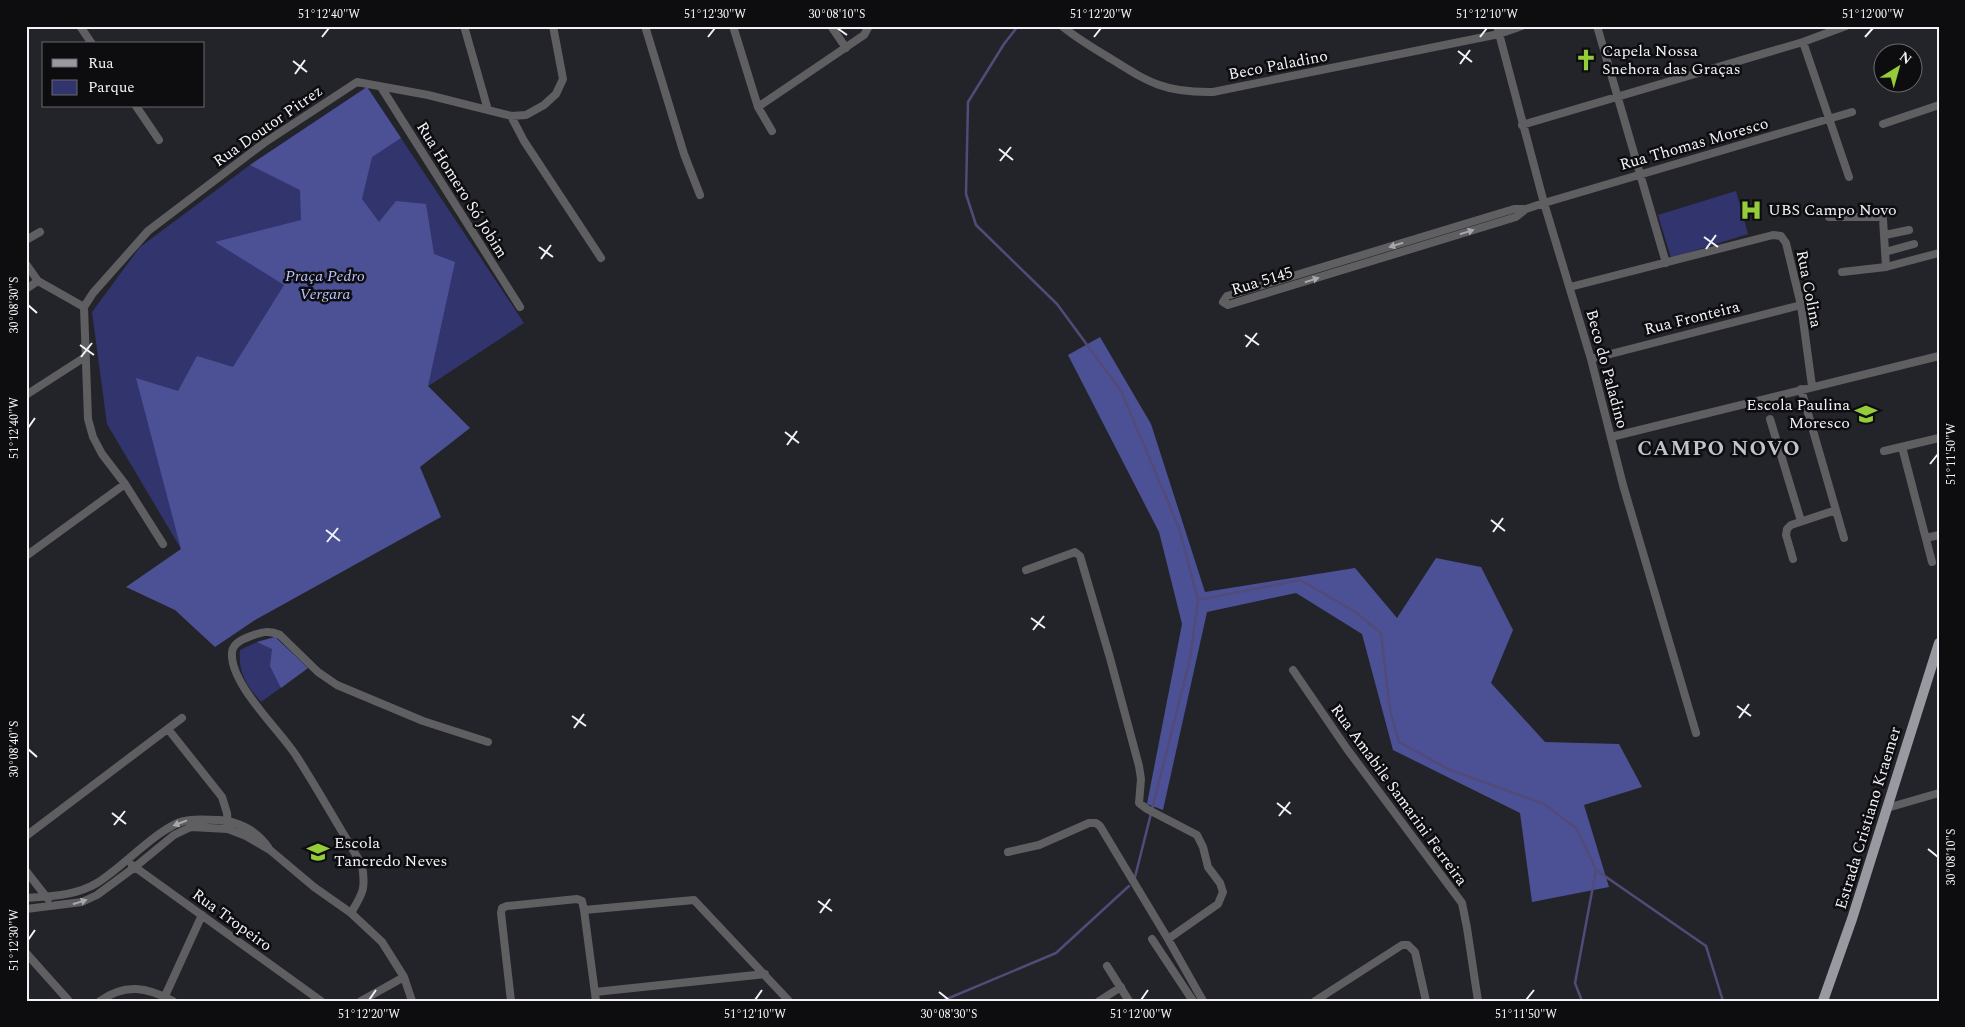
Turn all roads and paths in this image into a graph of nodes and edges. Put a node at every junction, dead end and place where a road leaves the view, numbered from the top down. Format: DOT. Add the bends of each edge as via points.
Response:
graph roads {
  1 [pos="80,26"];
  2 [pos="464,26"];
  3 [pos="553,26"];
  4 [pos="645,26"];
  5 [pos="733,26"];
  6 [pos="831,26"];
  7 [pos="869,26"];
  8 [pos="1062,26"];
  9 [pos="1522,26"];
  10 [pos="1597,26"];
  11 [pos="1846,26"];
  12 [pos="1498,30"];
  13 [pos="91,42"];
  14 [pos="1803,42"];
  15 [pos="846,48"];
  16 [pos="382,87"];
  17 [pos="1618,96"];
  18 [pos="1939,105"];
  19 [pos="758,107"];
  20 [pos="137,108"];
  21 [pos="488,110"];
  22 [pos="1852,112"];
  23 [pos="511,116"];
  24 [pos="1828,119"];
  25 [pos="1522,124"];
  26 [pos="1883,124"];
  27 [pos="772,131"];
  28 [pos="159,140"];
  29 [pos="1641,174"];
  30 [pos="1849,177"];
  31 [pos="700,194"];
  32 [pos="1544,203"];
  33 [pos="1829,217"];
  34 [pos="1909,230"];
  35 [pos="40,232"];
  36 [pos="1885,235"];
  37 [pos="26,240"];
  38 [pos="1424,241"];
  39 [pos="1914,244"];
  40 [pos="1885,252"];
  41 [pos="1939,253"];
  42 [pos="601,258"];
  43 [pos="1347,260"];
  44 [pos="1666,263"];
  45 [pos="26,264"];
  46 [pos="1886,267"];
  47 [pos="1350,268"];
  48 [pos="1842,272"];
  49 [pos="38,281"];
  50 [pos="1570,287"];
  51 [pos="26,289"];
  52 [pos="1800,305"];
  53 [pos="84,307"];
  54 [pos="520,307"];
  55 [pos="1939,356"];
  56 [pos="85,357"];
  57 [pos="1591,358"];
  58 [pos="1812,386"];
  59 [pos="1801,389"];
  60 [pos="26,394"];
  61 [pos="1770,419"];
  62 [pos="1611,437"];
  63 [pos="1939,438"];
  64 [pos="1902,447"];
  65 [pos="1884,451"];
  66 [pos="124,484"];
  67 [pos="1836,510"];
  68 [pos="1801,521"];
  69 [pos="1939,535"];
  70 [pos="1844,538"];
  71 [pos="1926,538"];
  72 [pos="163,544"];
  73 [pos="27,555"];
  74 [pos="1793,560"];
  75 [pos="1932,562"];
  76 [pos="1026,570"];
  77 [pos="1939,643"];
  78 [pos="1293,670"];
  79 [pos="182,718"];
  80 [pos="168,729"];
  81 [pos="1696,734"];
  82 [pos="488,742"];
  83 [pos="1939,793"];
  84 [pos="1887,808"];
  85 [pos="228,825"];
  86 [pos="26,836"];
  87 [pos="1008,852"];
  88 [pos="127,861"];
  89 [pos="135,867"];
  90 [pos="26,871"];
  91 [pos="46,896"];
  92 [pos="26,898"];
  93 [pos="54,906"];
  94 [pos="26,909"];
  95 [pos="584,910"];
  96 [pos="351,913"];
  97 [pos="202,915"];
  98 [pos="1152,939"];
  99 [pos="1168,939"];
  100 [pos="26,953"];
  101 [pos="1107,966"];
  102 [pos="765,974"];
  103 [pos="404,977"];
  104 [pos="1121,987"];
  105 [pos="165,996"];
  106 [pos="596,997"];
  107 [pos="69,1001"];
  108 [pos="100,1001"];
  109 [pos="173,1001"];
  110 [pos="321,1001"];
  111 [pos="361,1001"];
  112 [pos="412,1001"];
  113 [pos="511,1001"];
  114 [pos="790,1001"];
  115 [pos="1099,1001"];
  116 [pos="1129,1001"];
  117 [pos="1194,1001"];
  118 [pos="1203,1001"];
  119 [pos="1315,1001"];
  120 [pos="1426,1001"];
  121 [pos="1478,1001"];
  122 [pos="1823,1001"];
  1 -- 13 [label="street"];
  2 -- 21 [label="street"];
  3 -- 23 [label="street, Rua Doutor Pitrez" via="563,79 556,94 526,116"];
  4 -- 31 [label="street" via="684,154"];
  5 -- 19 [label="street"];
  6 -- 15 [label="street"];
  7 -- 15 [label="street" via="864,35"];
  8 -- 12 [label="street, Beco Paladino" via="1141,79 1187,92 1213,92"];
  9 -- 12 [label="street"];
  10 -- 17 [label="street"];
  11 -- 14 [label="street"];
  12 -- 25 [label="street, Beco do Paladino"];
  14 -- 17 [label="street"];
  14 -- 24 [label="street"];
  15 -- 19 [label="street"];
  16 -- 21 [label="street, Rua Doutor Pitrez" via="428,94"];
  16 -- 53 [label="street, Rua Doutor Pitrez" via="357,82 264,143 148,231 92,293"];
  16 -- 54 [label="street, Rua Homero Só Jobim"];
  17 -- 25 [label="street"];
  17 -- 29 [label="street"];
  18 -- 26 [label="street"];
  19 -- 27 [label="street"];
  20 -- 28 [label="street"];
  21 -- 23 [label="street, Rua Doutor Pitrez"];
  22 -- 24 [label="street, Rua Thomas Moresco"];
  23 -- 42 [label="street"];
  24 -- 29 [label="street, Rua Thomas Moresco"];
  24 -- 30 [label="street"];
  25 -- 32 [label="street, Beco do Paladino"];
  29 -- 32 [label="street, Rua Thomas Moresco"];
  29 -- 44 [label="street"];
  32 -- 38 [label="street, Rua 5145" via="1526,209 1514,208"];
  32 -- 50 [label="street, Beco do Paladino"];
  33 -- 36 [label="street" via="1880,217"];
  34 -- 36 [label="street"];
  35 -- 37 [label="street"];
  36 -- 40 [label="street"];
  38 -- 43 [label="street, Rua 5145, one-way"];
  38 -- 47 [label="street, Rua 5145"];
  39 -- 40 [label="street"];
  40 -- 46 [label="street"];
  41 -- 46 [label="street"];
  43 -- 47 [label="street"];
  43 -- 47 [label="street, Rua 5145, one-way" via="1227,296 1223,302 1228,305"];
  44 -- 50 [label="street, Rua Colina"];
  44 -- 52 [label="street, Rua Colina" via="1773,235 1781,236 1786,243"];
  45 -- 49 [label="street"];
  46 -- 48 [label="street"];
  49 -- 51 [label="street"];
  49 -- 53 [label="street"];
  50 -- 57 [label="street, Beco do Paladino"];
  52 -- 57 [label="street, Rua Fronteira"];
  52 -- 58 [label="street, Rua Colina"];
  53 -- 56 [label="street"];
  55 -- 58 [label="street"];
  56 -- 60 [label="street"];
  56 -- 66 [label="street" via="88,419 93,437"];
  57 -- 62 [label="street, Beco do Paladino"];
  58 -- 59 [label="street"];
  59 -- 62 [label="street"];
  59 -- 67 [label="street"];
  61 -- 68 [label="street"];
  62 -- 81 [label="street, Beco do Paladino"];
  63 -- 64 [label="street"];
  64 -- 65 [label="street"];
  64 -- 71 [label="street"];
  66 -- 72 [label="street"];
  66 -- 73 [label="street"];
  67 -- 68 [label="street"];
  67 -- 70 [label="street"];
  68 -- 74 [label="street" via="1787,529"];
  69 -- 71 [label="street"];
  71 -- 75 [label="street"];
  76 -- 99 [label="street" via="1075,552 1080,556 1139,766 1139,803 1197,835 1204,847 1208,867 1220,883 1223,892 1218,904"];
  77 -- 84 [label="main road, Estrada Cristiano Kraemer"];
  78 -- 121 [label="street, Rua Amabile Samarini Ferreira" via="1347,749 1462,902"];
  79 -- 80 [label="street"];
  80 -- 85 [label="street" via="222,797"];
  80 -- 86 [label="street"];
  82 -- 96 [label="street" via="423,721 337,684 318,672 272,631 263,631 236,644 232,651 233,664 247,692 296,756 362,865 365,884"];
  83 -- 84 [label="street"];
  84 -- 122 [label="main road, Estrada Cristiano Kraemer"];
  85 -- 88 [label="street, one-way" via="191,820 175,824"];
  85 -- 89 [label="street" via="191,827 174,835"];
  85 -- 96 [label="street" via="270,850"];
  87 -- 99 [label="street" via="1039,845 1096,823"];
  88 -- 89 [label="street, Rua Tropeiro"];
  88 -- 91 [label="street" via="80,892"];
  93 -- 89 [label="street, one-way" via="82,902 97,895"];
  89 -- 97 [label="street, Rua Tropeiro"];
  90 -- 91 [label="street"];
  91 -- 92 [label="street"];
  91 -- 93 [label="street"];
  93 -- 94 [label="street"];
  95 -- 102 [label="street" via="692,899"];
  95 -- 106 [label="street"];
  95 -- 113 [label="street" via="579,899 502,908"];
  96 -- 103 [label="street" via="382,942"];
  97 -- 105 [label="street"];
  97 -- 110 [label="street, Rua Tropeiro"];
  98 -- 117 [label="street"];
  99 -- 118 [label="street"];
  100 -- 107 [label="street"];
  101 -- 104 [label="street"];
  102 -- 106 [label="street"];
  102 -- 114 [label="street"];
  103 -- 111 [label="street"];
  103 -- 112 [label="street"];
  104 -- 115 [label="street"];
  104 -- 116 [label="street"];
  105 -- 108 [label="street" via="137,988 120,990"];
  105 -- 109 [label="street"];
  119 -- 120 [label="street" via="1402,945 1408,945 1415,952"];
}
